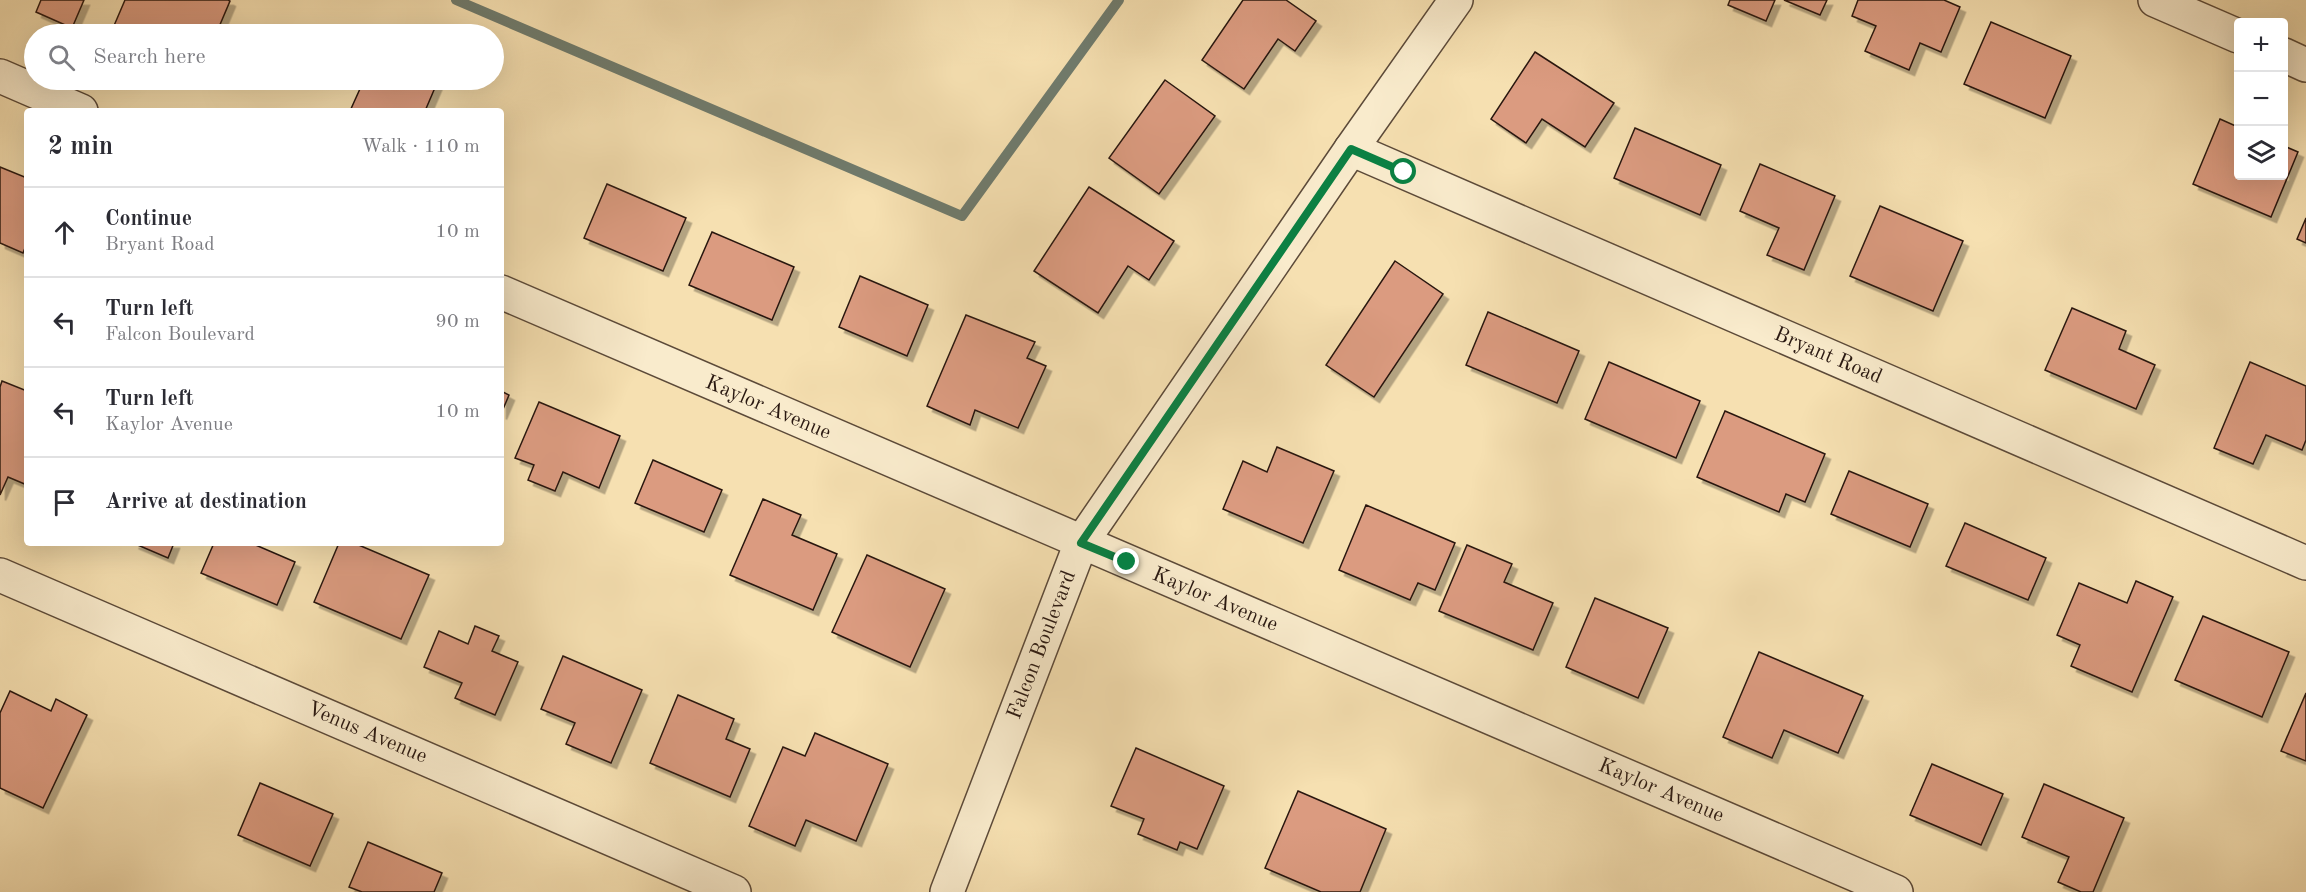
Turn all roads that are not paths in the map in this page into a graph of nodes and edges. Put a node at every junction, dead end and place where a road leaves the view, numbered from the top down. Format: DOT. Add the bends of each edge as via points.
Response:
graph roads {
  1 [pos="1456,0"];
  2 [pos="2155,0"];
  3 [pos="2234,34"];
  4 [pos="2288,57"];
  5 [pos="2306,65"];
  6 [pos="0,76"];
  7 [pos="24,86"];
  8 [pos="32,90"];
  9 [pos="74,108"];
  10 [pos="1351,149"];
  11 [pos="504,293"];
  12 [pos="1081,543"];
  13 [pos="2306,563"];
  14 [pos="0,575"];
  15 [pos="734,892"];
  16 [pos="947,892"];
  17 [pos="1896,892"];
  1 -- 10 [label="street, Falcon Boulevard"];
  2 -- 3 [label="street"];
  4 -- 5 [label="street"];
  6 -- 7 [label="street"];
  8 -- 9 [label="street"];
  10 -- 12 [label="street, Falcon Boulevard"];
  10 -- 13 [label="street, Bryant Road"];
  11 -- 12 [label="street, Kaylor Avenue"];
  12 -- 16 [label="street, Falcon Boulevard"];
  12 -- 17 [label="street, Kaylor Avenue"];
  14 -- 15 [label="street, Venus Avenue"];
}
